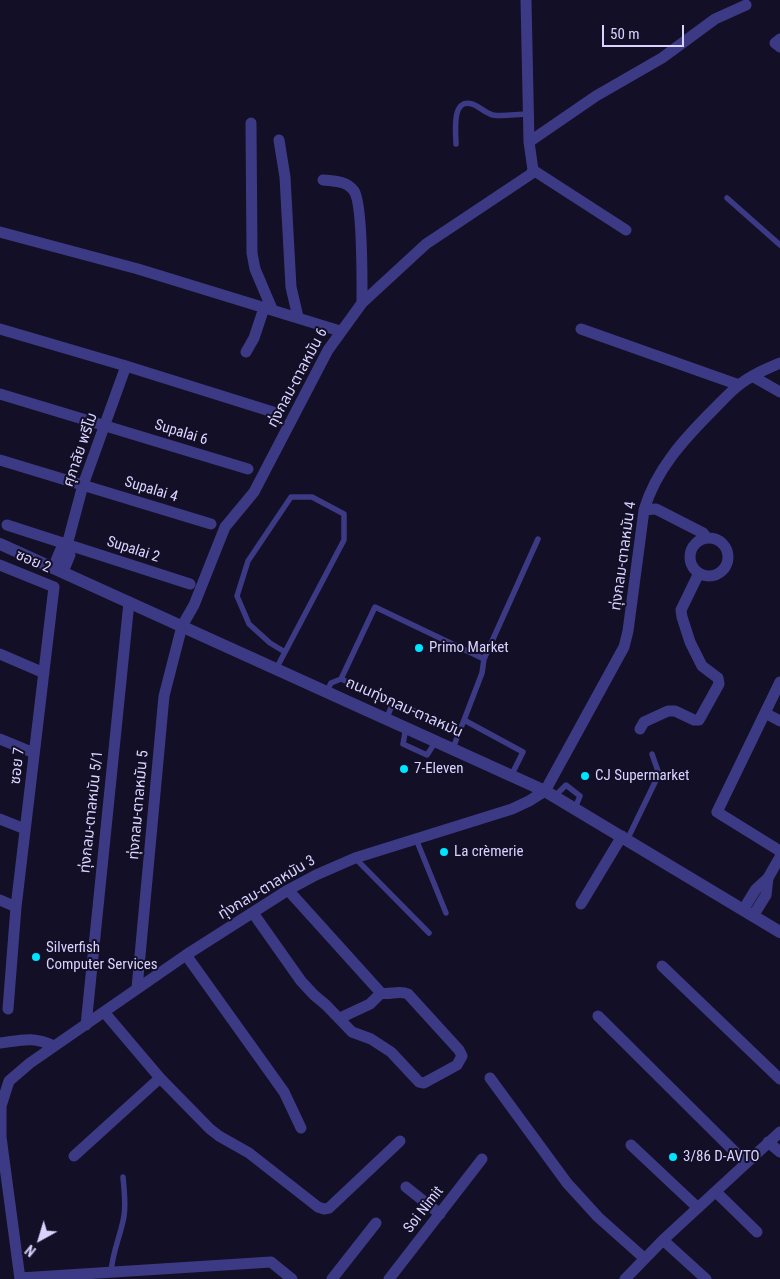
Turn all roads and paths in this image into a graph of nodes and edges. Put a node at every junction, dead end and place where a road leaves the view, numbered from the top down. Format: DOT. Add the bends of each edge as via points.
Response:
graph roads {
  1 [pos="526,0"];
  2 [pos="746,5"];
  3 [pos="780,39"];
  4 [pos="780,47"];
  5 [pos="528,114"];
  6 [pos="251,123"];
  7 [pos="279,140"];
  8 [pos="529,142"];
  9 [pos="456,144"];
  10 [pos="534,170"];
  11 [pos="323,180"];
  12 [pos="727,198"];
  13 [pos="626,230"];
  14 [pos="0,232"];
  15 [pos="780,245"];
  16 [pos="362,303"];
  17 [pos="268,309"];
  18 [pos="298,317"];
  19 [pos="0,329"];
  20 [pos="581,329"];
  21 [pos="340,331"];
  22 [pos="246,352"];
  23 [pos="780,363"];
  24 [pos="126,366"];
  25 [pos="752,376"];
  26 [pos="739,385"];
  27 [pos="780,392"];
  28 [pos="0,394"];
  29 [pos="273,412"];
  30 [pos="105,425"];
  31 [pos="0,460"];
  32 [pos="248,469"];
  33 [pos="84,485"];
  34 [pos="644,510"];
  35 [pos="211,524"];
  36 [pos="7,525"];
  37 [pos="706,538"];
  38 [pos="538,539"];
  39 [pos="0,544"];
  40 [pos="67,545"];
  41 [pos="0,565"];
  42 [pos="58,570"];
  43 [pos="699,573"];
  44 [pos="190,584"];
  45 [pos="54,587"];
  46 [pos="129,602"];
  47 [pos="182,626"];
  48 [pos="285,652"];
  49 [pos="0,654"];
  50 [pos="484,658"];
  51 [pos="276,668"];
  52 [pos="44,673"];
  53 [pos="341,679"];
  54 [pos="780,682"];
  55 [pos="327,691"];
  56 [pos="393,702"];
  57 [pos="765,713"];
  58 [pos="387,718"];
  59 [pos="464,720"];
  60 [pos="780,722"];
  61 [pos="640,729"];
  62 [pos="460,731"];
  63 [pos="0,739"];
  64 [pos="453,748"];
  65 [pos="34,753"];
  66 [pos="652,754"];
  67 [pos="512,774"];
  68 [pos="550,793"];
  69 [pos="0,819"];
  70 [pos="25,829"];
  71 [pos="625,838"];
  72 [pos="416,839"];
  73 [pos="780,851"];
  74 [pos="780,857"];
  75 [pos="355,858"];
  76 [pos="288,890"];
  77 [pos="0,900"];
  78 [pos="581,904"];
  79 [pos="16,907"];
  80 [pos="253,913"];
  81 [pos="446,913"];
  82 [pos="748,913"];
  83 [pos="780,932"];
  84 [pos="429,933"];
  85 [pos="186,955"];
  86 [pos="662,966"];
  87 [pos="5,978"];
  88 [pos="137,988"];
  89 [pos="381,993"];
  90 [pos="8,1009"];
  91 [pos="104,1012"];
  92 [pos="598,1016"];
  93 [pos="340,1018"];
  94 [pos="86,1025"];
  95 [pos="0,1043"];
  96 [pos="54,1046"];
  97 [pos="160,1078"];
  98 [pos="490,1078"];
  99 [pos="780,1079"];
  100 [pos="300,1128"];
  101 [pos="780,1132"];
  102 [pos="400,1141"];
  103 [pos="768,1142"];
  104 [pos="631,1145"];
  105 [pos="780,1152"];
  106 [pos="74,1156"];
  107 [pos="482,1159"];
  108 [pos="746,1163"];
  109 [pos="123,1177"];
  110 [pos="406,1188"];
  111 [pos="716,1192"];
  112 [pos="698,1208"];
  113 [pos="440,1214"];
  114 [pos="376,1223"];
  115 [pos="757,1232"];
  116 [pos="663,1240"];
  117 [pos="644,1258"];
  118 [pos="111,1273"];
  119 [pos="20,1279"];
  120 [pos="292,1279"];
  121 [pos="332,1279"];
  122 [pos="389,1279"];
  123 [pos="625,1279"];
  124 [pos="706,1279"];
  1 -- 5 [label="street"];
  2 -- 8 [label="street" via="716,19 662,58 596,96"];
  3 -- 4 [label="street" via="775,43"];
  5 -- 8 [label="street"];
  5 -- 9 [label="lane" via="493,115 473,104 464,104 456,113"];
  6 -- 17 [label="street" via="252,253"];
  7 -- 18 [label="street" via="285,177 291,287"];
  8 -- 10 [label="street"];
  10 -- 13 [label="street"];
  10 -- 16 [label="street, ทุ่งกลม-ตาลหมัน 6" via="426,244"];
  11 -- 16 [label="street" via="342,182 357,199"];
  12 -- 15 [label="lane"];
  14 -- 17 [label="street" via="138,269"];
  16 -- 21 [label="street, ทุ่งกลม-ตาลหมัน 6"];
  17 -- 18 [label="street"];
  17 -- 22 [label="street"];
  18 -- 21 [label="street"];
  19 -- 24 [label="street"];
  20 -- 26 [label="street"];
  21 -- 47 [label="street, ทุ่งกลม-ตาลหมัน 6" via="254,492 225,527 198,598"];
  23 -- 25 [label="street, ทุ่งกลม-ตาลหมัน 4"];
  24 -- 29 [label="street"];
  24 -- 30 [label="street, ศุภาลัย พรีโม"];
  25 -- 26 [label="street, ทุ่งกลม-ตาลหมัน 4"];
  25 -- 27 [label="street"];
  26 -- 34 [label="street, ทุ่งกลม-ตาลหมัน 4" via="688,434 664,467"];
  28 -- 30 [label="street, Supalai 6"];
  30 -- 32 [label="street, Supalai 6"];
  30 -- 33 [label="street, ศุภาลัย พรีโม"];
  31 -- 33 [label="street, Supalai 4"];
  33 -- 35 [label="street, Supalai 4"];
  33 -- 40 [label="street, ศุภาลัย พรีโม"];
  34 -- 37 [label="street" via="656,509 703,533"];
  34 -- 68 [label="street, ทุ่งกลม-ตาลหมัน 4" via="624,647"];
  36 -- 40 [label="street, Supalai 2"];
  37 -- 43 [label="street" via="699,540 690,553"];
  37 -- 43 [label="street" via="720,541 725,546 728,560 721,572 714,575"];
  38 -- 50 [label="lane"];
  39 -- 42 [label="street, ถนนทุ่งกลม-ตาลหมัน"];
  40 -- 42 [label="street, ศุภาลัย พรีโม" via="60,551"];
  40 -- 44 [label="street, Supalai 2"];
  41 -- 45 [label="street, ซอย 2"];
  42 -- 46 [label="street, ถนนทุ่งกลม-ตาลหมัน"];
  43 -- 61 [label="street" via="681,610 682,617 702,666 718,678 720,684 699,720 675,711 668,712 644,722"];
  45 -- 52 [label="street, ซอย 7"];
  46 -- 47 [label="street, ถนนทุ่งกลม-ตาลหมัน"];
  46 -- 94 [label="street, ทุ่งกลม-ตาลหมัน 5/1"];
  47 -- 51 [label="street, ถนนทุ่งกลม-ตาลหมัน"];
  47 -- 88 [label="street, ทุ่งกลม-ตาลหมัน 5" via="164,696"];
  48 -- 48 [label="lane" via="344,540 344,514 312,497 291,497 248,561 237,596 248,624"];
  48 -- 51 [label="lane"];
  49 -- 52 [label="street"];
  50 -- 53 [label="lane" via="376,607"];
  50 -- 59 [label="lane" via="482,674"];
  51 -- 55 [label="street, ถนนทุ่งกลม-ตาลหมัน"];
  52 -- 65 [label="street, ซอย 7"];
  53 -- 55 [label="lane" via="331,683"];
  53 -- 56 [label="lane"];
  54 -- 57 [label="street"];
  55 -- 58 [label="street, ถนนทุ่งกลม-ตาลหมัน"];
  56 -- 58 [label="lane"];
  56 -- 62 [label="lane"];
  57 -- 60 [label="street"];
  57 -- 73 [label="street" via="717,812"];
  58 -- 64 [label="street, ถนนทุ่งกลม-ตาลหมัน"];
  59 -- 62 [label="lane"];
  59 -- 67 [label="lane" via="523,752"];
  62 -- 64 [label="lane"];
  63 -- 65 [label="street"];
  64 -- 67 [label="street, ถนนทุ่งกลม-ตาลหมัน"];
  65 -- 70 [label="street, ซอย 7"];
  66 -- 71 [label="lane" via="659,774"];
  67 -- 68 [label="street, ถนนทุ่งกลม-ตาลหมัน"];
  68 -- 71 [label="street, ถนนทุ่งกลม-ตาลหมัน"];
  68 -- 72 [label="street, ทุ่งกลม-ตาลหมัน 3" via="512,809"];
  69 -- 70 [label="street"];
  70 -- 79 [label="street, ซอย 7"];
  71 -- 78 [label="street"];
  71 -- 82 [label="street, ถนนทุ่งกลม-ตาลหมัน"];
  72 -- 75 [label="street, ทุ่งกลม-ตาลหมัน 3"];
  72 -- 81 [label="lane"];
  74 -- 82 [label="street" via="768,878 756,889"];
  75 -- 76 [label="street, ทุ่งกลม-ตาลหมัน 3"];
  75 -- 84 [label="lane"];
  76 -- 80 [label="street, ทุ่งกลม-ตาลหมัน 3"];
  76 -- 89 [label="street"];
  77 -- 79 [label="street"];
  79 -- 87 [label="street, ซอย 7"];
  80 -- 85 [label="street, ทุ่งกลม-ตาลหมัน 3"];
  80 -- 93 [label="street" via="301,981"];
  82 -- 83 [label="street, ถนนทุ่งกลม-ตาลหมัน"];
  85 -- 88 [label="street, ทุ่งกลม-ตาลหมัน 3"];
  85 -- 100 [label="street" via="284,1092"];
  86 -- 99 [label="street"];
  87 -- 90 [label="street, ซอย 7"];
  88 -- 91 [label="street, ทุ่งกลม-ตาลหมัน 3"];
  89 -- 93 [label="street" via="370,1004"];
  89 -- 93 [label="street" via="408,994 459,1050 462,1056 456,1066 424,1083 419,1082 391,1052 352,1032"];
  91 -- 94 [label="street, ทุ่งกลม-ตาลหมัน 3"];
  91 -- 97 [label="street"];
  92 -- 108 [label="street"];
  94 -- 96 [label="street, ทุ่งกลม-ตาลหมัน 3"];
  95 -- 96 [label="street" via="31,1039"];
  96 -- 119 [label="street, ทุ่งกลม-ตาลหมัน 3" via="9,1081 1,1106 1,1137"];
  97 -- 102 [label="street" via="215,1132 249,1153 324,1210 330,1208"];
  97 -- 106 [label="street"];
  98 -- 117 [label="street" via="567,1183 598,1217"];
  101 -- 103 [label="street"];
  103 -- 105 [label="street"];
  103 -- 108 [label="street"];
  104 -- 112 [label="street"];
  107 -- 113 [label="street, Soi Nimit"];
  108 -- 111 [label="street"];
  109 -- 118 [label="lane" via="124,1216 112,1257"];
  110 -- 113 [label="street"];
  111 -- 112 [label="street"];
  111 -- 115 [label="street"];
  112 -- 116 [label="street"];
  113 -- 122 [label="street, Soi Nimit"];
  114 -- 121 [label="street"];
  116 -- 117 [label="street"];
  116 -- 124 [label="street"];
  117 -- 123 [label="street"];
  118 -- 119 [label="street"];
  118 -- 120 [label="street" via="272,1262"];
}
